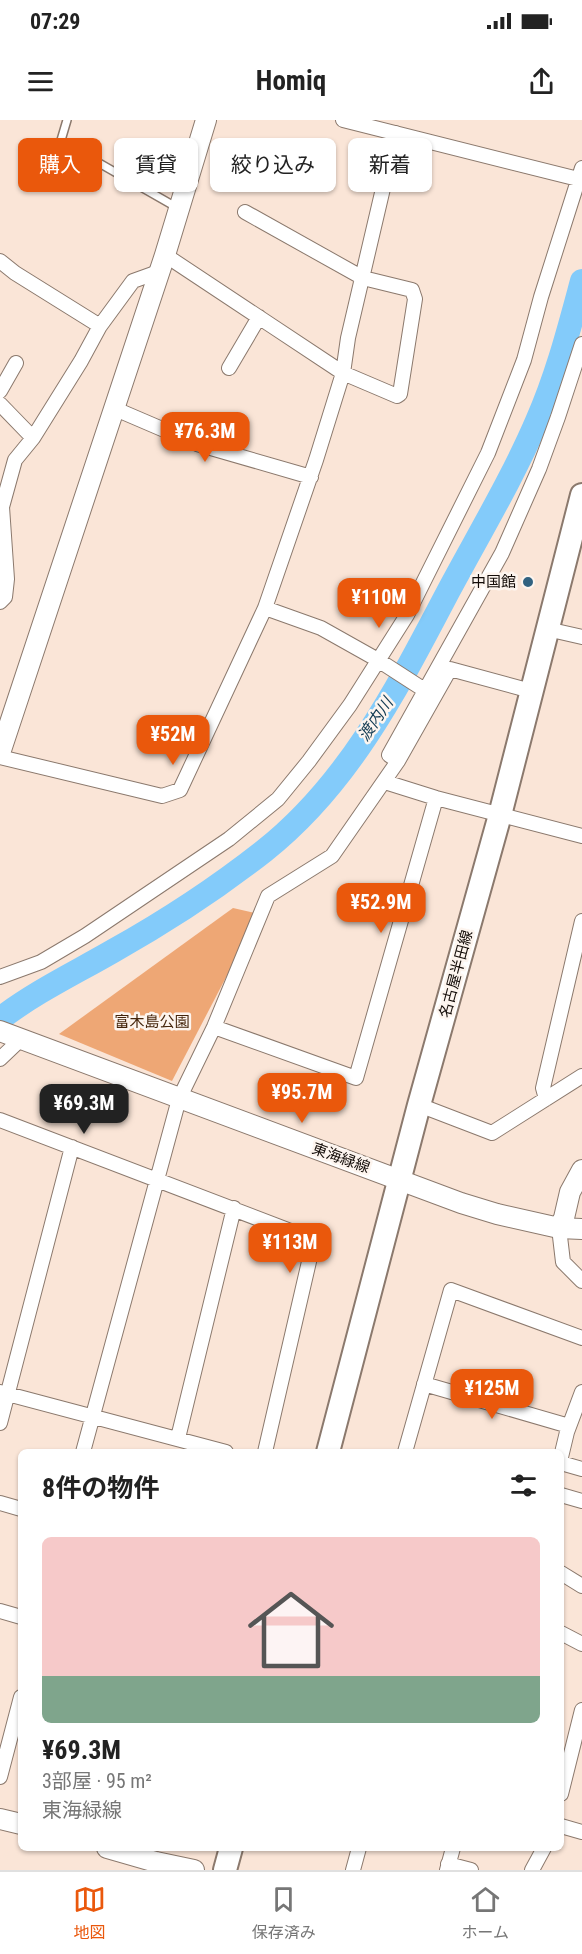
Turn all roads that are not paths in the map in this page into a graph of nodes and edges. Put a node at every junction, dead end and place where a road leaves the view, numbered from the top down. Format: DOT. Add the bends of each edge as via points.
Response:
graph roads {
  1 [pos="67,120"];
  2 [pos="206,120"];
  3 [pos="343,120"];
  4 [pos="395,128"];
  5 [pos="581,176"];
  6 [pos="179,208"];
  7 [pos="245,212"];
  8 [pos="0,261"];
  9 [pos="162,263"];
  10 [pos="363,278"];
  11 [pos="259,317"];
  12 [pos="100,326"];
  13 [pos="582,344"];
  14 [pos="16,363"];
  15 [pos="229,368"];
  16 [pos="343,373"];
  17 [pos="0,390"];
  18 [pos="0,404"];
  19 [pos="113,408"];
  20 [pos="33,438"];
  21 [pos="311,477"];
  22 [pos="582,495"];
  23 [pos="1,525"];
  24 [pos="2,597"];
  25 [pos="266,608"];
  26 [pos="547,629"];
  27 [pos="582,637"];
  28 [pos="382,663"];
  29 [pos="426,691"];
  30 [pos="531,691"];
  31 [pos="0,755"];
  32 [pos="398,761"];
  33 [pos="385,782"];
  34 [pos="436,798"];
  35 [pos="500,815"];
  36 [pos="582,836"];
  37 [pos="581,929"];
  38 [pos="0,977"];
  39 [pos="214,1027"];
  40 [pos="9,1034"];
  41 [pos="0,1059"];
  42 [pos="582,1076"];
  43 [pos="179,1099"];
  44 [pos="546,1099"];
  45 [pos="419,1105"];
  46 [pos="0,1120"];
  47 [pos="72,1147"];
  48 [pos="582,1170"];
  49 [pos="400,1179"];
  50 [pos="156,1180"];
  51 [pos="234,1208"];
  52 [pos="559,1228"];
  53 [pos="582,1229"];
  54 [pos="582,1281"];
  55 [pos="582,1338"];
  56 [pos="424,1384"];
  57 [pos="582,1392"];
  58 [pos="4,1393"];
  59 [pos="92,1416"];
  60 [pos="0,1423"];
  61 [pos="569,1426"];
  62 [pos="177,1438"];
  63 [pos="201,1448"];
  64 [pos="83,1449"];
  65 [pos="267,1449"];
  66 [pos="329,1449"];
  67 [pos="406,1449"];
  68 [pos="563,1449"];
  69 [pos="564,1464"];
  70 [pos="582,1469"];
  71 [pos="564,1496"];
  72 [pos="582,1501"];
  73 [pos="0,1503"];
  74 [pos="18,1508"];
  75 [pos="564,1574"];
  76 [pos="582,1586"];
  77 [pos="0,1611"];
  78 [pos="18,1616"];
  79 [pos="564,1635"];
  80 [pos="582,1644"];
  81 [pos="18,1701"];
  82 [pos="582,1710"];
  83 [pos="7,1721"];
  84 [pos="0,1777"];
  85 [pos="564,1782"];
  86 [pos="0,1819"];
  87 [pos="18,1823"];
  88 [pos="564,1827"];
  89 [pos="582,1832"];
  90 [pos="115,1851"];
  91 [pos="230,1851"];
  92 [pos="358,1851"];
  93 [pos="452,1851"];
  94 [pos="542,1851"];
  95 [pos="155,1866"];
  96 [pos="447,1867"];
  97 [pos="194,1870"];
  98 [pos="225,1870"];
  99 [pos="353,1870"];
  100 [pos="471,1870"];
  101 [pos="532,1870"];
  1 -- 6 [label="lane" via="59,147 86,154"];
  2 -- 6 [label="street"];
  3 -- 4 [label="street"];
  4 -- 5 [label="street"];
  4 -- 10 [label="street"];
  5 -- 28 [label="street" via="524,360 488,453"];
  6 -- 9 [label="street"];
  7 -- 10 [label="street"];
  8 -- 12 [label="street"];
  9 -- 11 [label="street"];
  9 -- 12 [label="street" via="133,281"];
  9 -- 19 [label="street"];
  10 -- 16 [label="street"];
  10 -- 16 [label="street" via="412,290 415,299 400,394"];
  11 -- 15 [label="street"];
  11 -- 16 [label="street"];
  12 -- 20 [label="street"];
  13 -- 29 [label="street" via="539,469 502,553"];
  14 -- 17 [label="street"];
  16 -- 21 [label="street"];
  18 -- 20 [label="street"];
  19 -- 21 [label="street" via="197,444"];
  19 -- 31 [label="street"];
  20 -- 23 [label="street" via="15,460"];
  21 -- 25 [label="street"];
  22 -- 26 [label="main road, 名古屋半田線"];
  23 -- 24 [label="street" via="7,579"];
  25 -- 28 [label="street" via="321,628"];
  25 -- 31 [label="street" via="180,790 162,796"];
  26 -- 27 [label="street"];
  26 -- 30 [label="main road, 名古屋半田線"];
  28 -- 29 [label="street"];
  28 -- 38 [label="street" via="278,798 229,839 86,936 41,962"];
  29 -- 32 [label="street" via="389,755"];
  30 -- 32 [label="street" via="450,669"];
  30 -- 35 [label="main road, 名古屋半田線"];
  32 -- 33 [label="street"];
  33 -- 34 [label="street"];
  33 -- 39 [label="street" via="332,856 268,896"];
  34 -- 35 [label="street"];
  34 -- 39 [label="street" via="356,1078"];
  35 -- 36 [label="street"];
  35 -- 45 [label="main road, 名古屋半田線"];
  37 -- 44 [label="street" via="543,1088"];
  39 -- 43 [label="street"];
  40 -- 41 [label="street"];
  40 -- 43 [label="street, 東海緑線"];
  42 -- 44 [label="street"];
  43 -- 49 [label="street, 東海緑線"];
  43 -- 50 [label="street"];
  44 -- 45 [label="street" via="492,1133"];
  45 -- 49 [label="main road, 名古屋半田線"];
  46 -- 47 [label="street"];
  47 -- 50 [label="street"];
  47 -- 58 [label="street"];
  48 -- 52 [label="street" via="570,1192"];
  49 -- 52 [label="street, 東海緑線" via="461,1203"];
  49 -- 66 [label="main road, 名古屋半田線"];
  50 -- 51 [label="street"];
  50 -- 59 [label="street"];
  51 -- 62 [label="street"];
  51 -- 65 [label="street" via="314,1240"];
  52 -- 53 [label="street, 東海緑線"];
  52 -- 54 [label="street" via="563,1262"];
  55 -- 56 [label="street" via="451,1290"];
  56 -- 61 [label="street"];
  56 -- 67 [label="street"];
  57 -- 61 [label="street"];
  58 -- 59 [label="street"];
  58 -- 60 [label="street"];
  59 -- 62 [label="street"];
  59 -- 64 [label="street"];
  61 -- 68 [label="street"];
  62 -- 63 [label="street"];
  69 -- 70 [label="street"];
  71 -- 72 [label="street"];
  73 -- 74 [label="street"];
  75 -- 76 [label="street"];
  77 -- 78 [label="street"];
  79 -- 80 [label="street"];
  81 -- 83 [label="street"];
  82 -- 85 [label="street"];
  83 -- 84 [label="street"];
  86 -- 87 [label="street"];
  88 -- 89 [label="street"];
  90 -- 95 [label="street"];
  91 -- 98 [label="main road"];
  92 -- 99 [label="street"];
  93 -- 96 [label="street"];
  94 -- 101 [label="street"];
  95 -- 97 [label="street"];
  96 -- 100 [label="street"];
}
